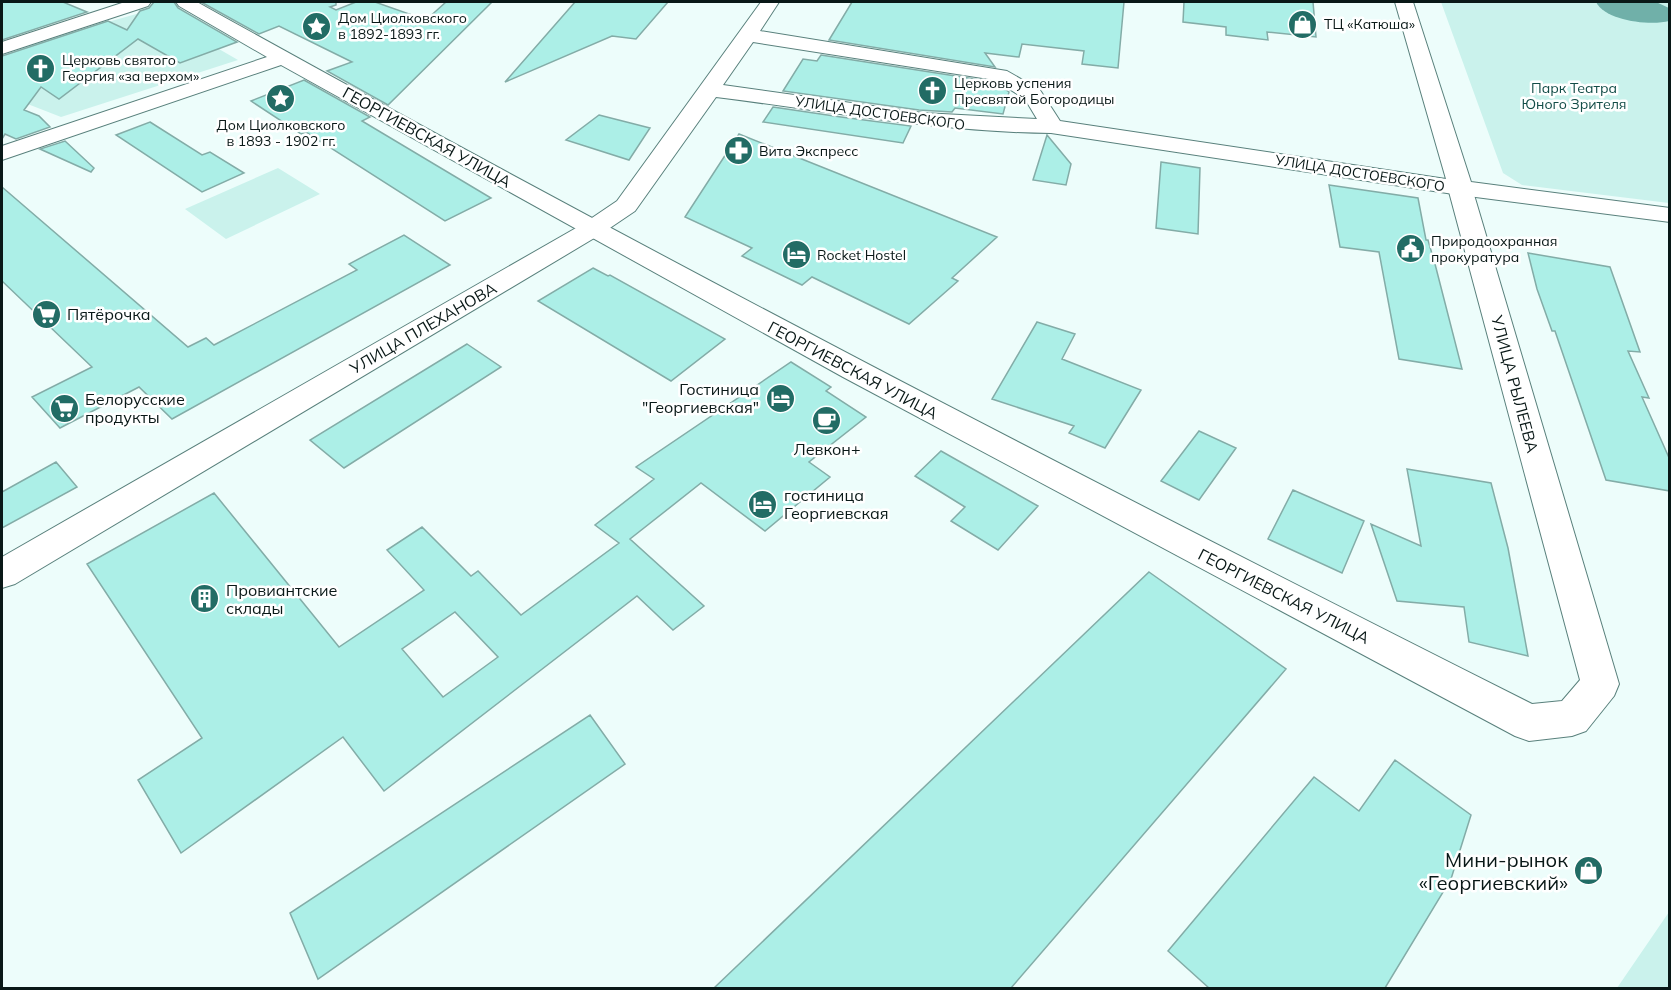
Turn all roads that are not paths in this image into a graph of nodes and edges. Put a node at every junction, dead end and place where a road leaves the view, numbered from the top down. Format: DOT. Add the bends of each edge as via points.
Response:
graph roads {
  1 [pos="142,2"];
  2 [pos="185,2"];
  3 [pos="770,2"];
  4 [pos="1404,2"];
  5 [pos="747,35"];
  6 [pos="2,48"];
  7 [pos="284,57"];
  8 [pos="710,90"];
  9 [pos="1051,126"];
  10 [pos="2,153"];
  11 [pos="1460,188"];
  12 [pos="1670,215"];
  13 [pos="592,229"];
  14 [pos="2,574"];
  15 [pos="1529,723"];
  1 -- 6 [label="street"];
  2 -- 7 [label="street, ГЕОРГИЕВСКАЯ УЛИЦА"];
  3 -- 5 [label="street, УЛИЦА ПЛЕХАНОВА"];
  4 -- 11 [label="street, УЛИЦА РЫЛЕЕВА"];
  5 -- 8 [label="street, УЛИЦА ПЛЕХАНОВА"];
  5 -- 9 [label="street" via="1000,75 1026,87 1042,103"];
  7 -- 10 [label="street"];
  7 -- 13 [label="street, ГЕОРГИЕВСКАЯ УЛИЦА"];
  8 -- 9 [label="street, УЛИЦА ДОСТОЕВСКОГО" via="964,125"];
  8 -- 13 [label="street, УЛИЦА ПЛЕХАНОВА" via="626,206"];
  9 -- 11 [label="street, УЛИЦА ДОСТОЕВСКОГО"];
  11 -- 12 [label="street, УЛИЦА ДОСТОЕВСКОГО"];
  11 -- 15 [label="street, УЛИЦА РЫЛЕЕВА" via="1600,684 1572,718"];
  13 -- 14 [label="street, УЛИЦА ПЛЕХАНОВА"];
  13 -- 15 [label="street, ГЕОРГИЕВСКАЯ УЛИЦА" via="888,390"];
}
